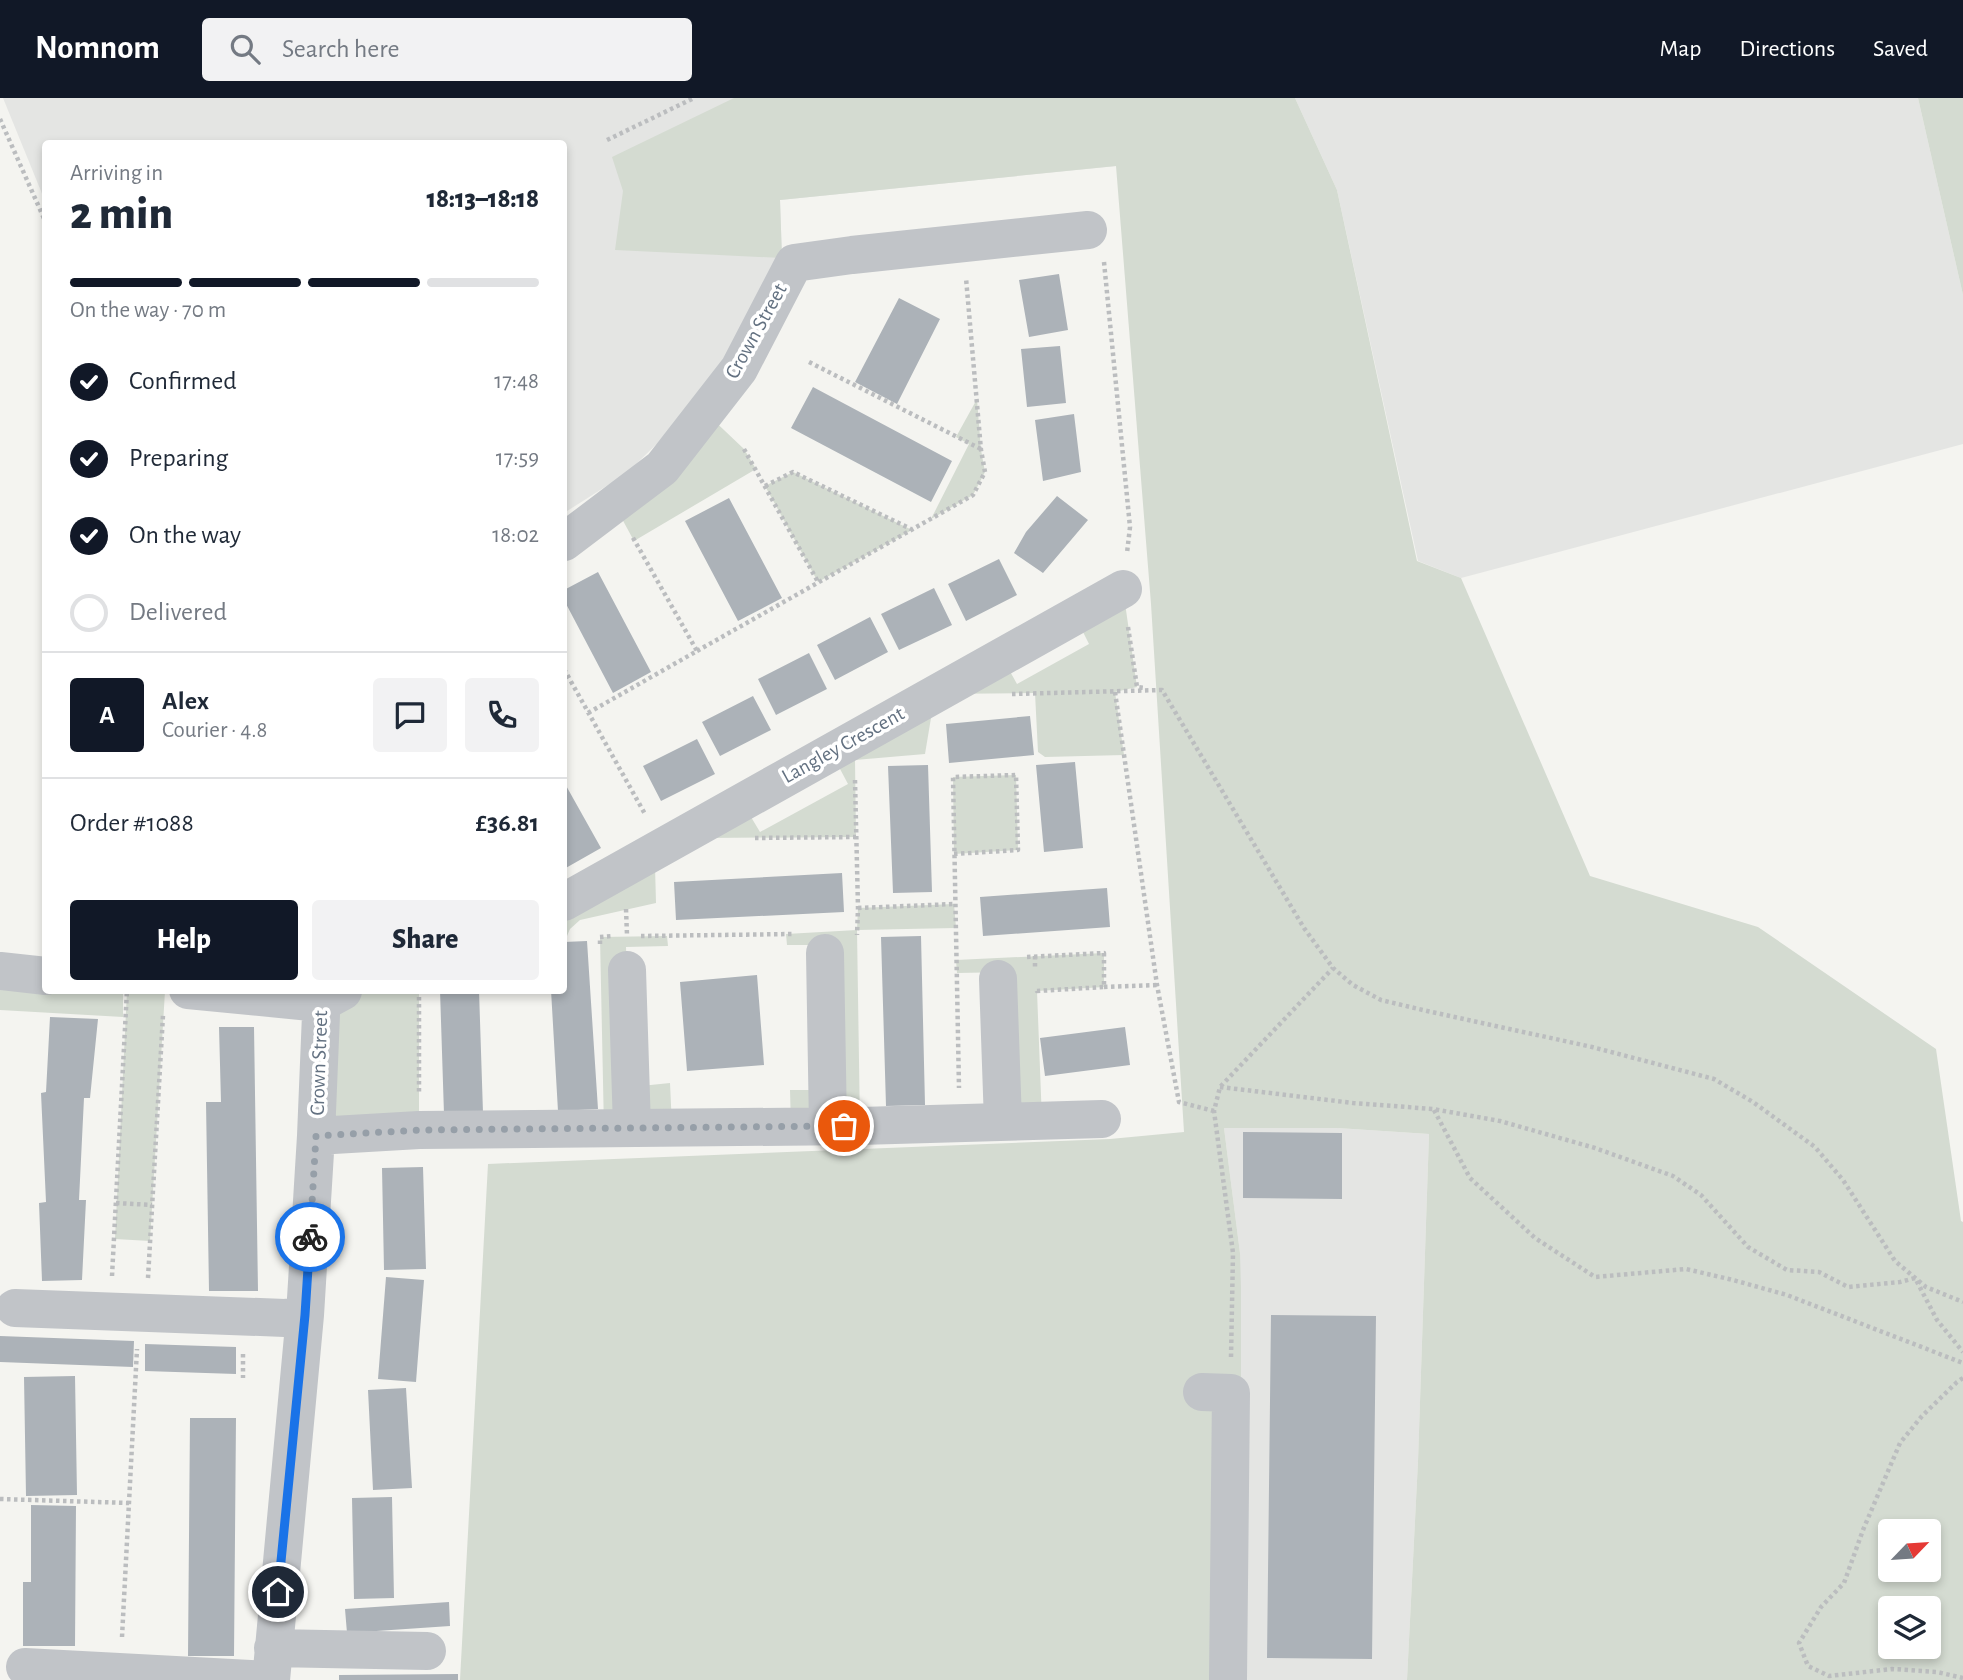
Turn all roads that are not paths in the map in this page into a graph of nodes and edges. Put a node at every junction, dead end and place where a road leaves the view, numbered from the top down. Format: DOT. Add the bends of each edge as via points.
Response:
graph roads {
  1 [pos="1088,230"];
  2 [pos="567,540"];
  3 [pos="1123,589"];
  4 [pos="567,900"];
  5 [pos="810,944"];
  6 [pos="620,948"];
  7 [pos="996,965"];
  8 [pos="0,971"];
  9 [pos="42,976"];
  10 [pos="329,995"];
  11 [pos="176,997"];
  12 [pos="1102,1119"];
  13 [pos="1003,1122"];
  14 [pos="828,1126"];
  15 [pos="632,1128"];
  16 [pos="316,1136"];
  17 [pos="15,1308"];
  18 [pos="305,1315"];
  19 [pos="1216,1392"];
  20 [pos="426,1651"];
  21 [pos="25,1667"];
  22 [pos="271,1669"];
  23 [pos="1228,1680"];
  1 -- 2 [label="street, Crown Street" via="794,263 739,369 662,468"];
  3 -- 4 [label="street, Langley Crescent"];
  5 -- 14 [label="street"];
  6 -- 15 [label="street"];
  7 -- 13 [label="street"];
  8 -- 9 [label="street"];
  10 -- 11 [label="street"];
  10 -- 16 [label="street, Crown Street"];
  12 -- 13 [label="street"];
  13 -- 14 [label="street"];
  14 -- 15 [label="street"];
  15 -- 16 [label="street"];
  16 -- 18 [label="street, Crown Street"];
  17 -- 18 [label="street" via="132,1297 285,1318"];
  18 -- 22 [label="street, Crown Street"];
  19 -- 23 [label="street"];
  20 -- 22 [label="street"];
  21 -- 22 [label="street"];
}
